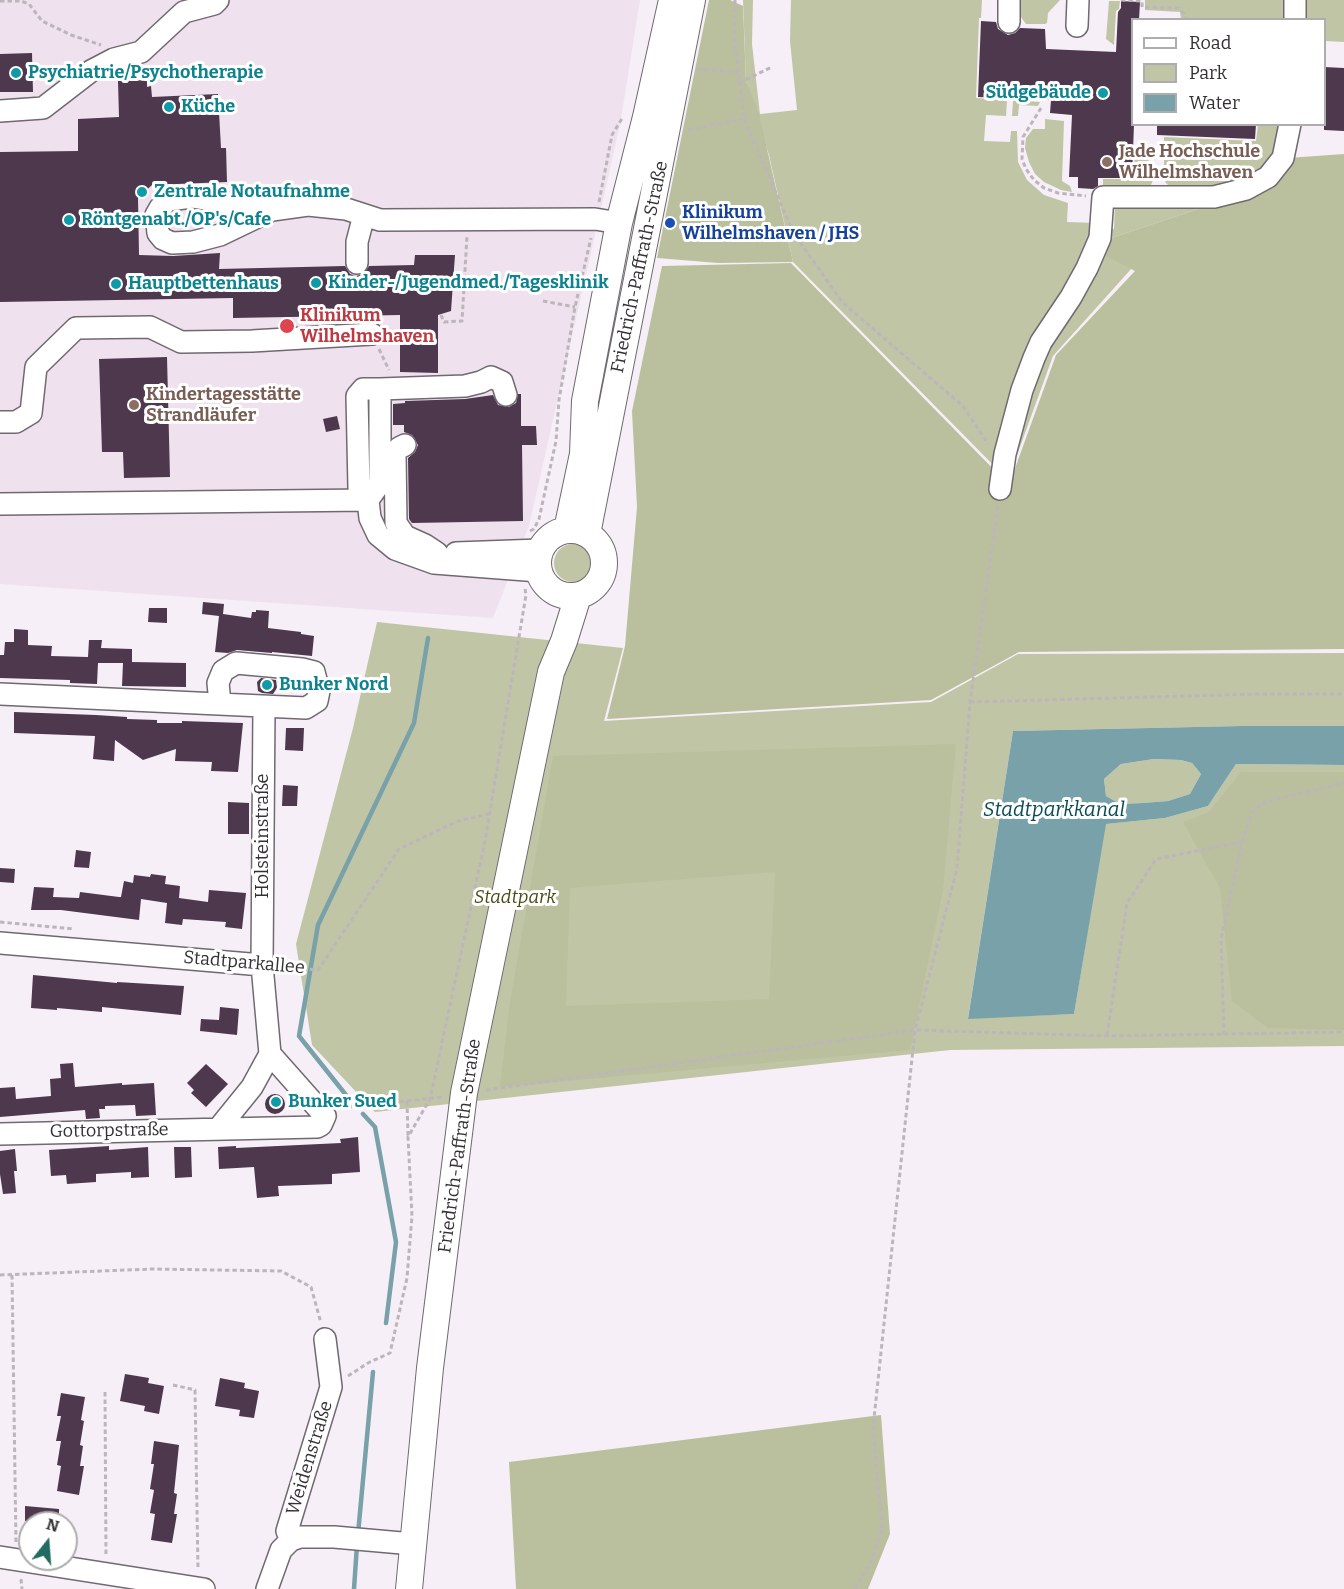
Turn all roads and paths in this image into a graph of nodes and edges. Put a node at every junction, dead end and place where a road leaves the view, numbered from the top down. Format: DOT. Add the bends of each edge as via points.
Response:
graph roads {
  1 [pos="218,0"];
  2 [pos="672,0"];
  3 [pos="692,0"];
  4 [pos="735,0"];
  5 [pos="1009,0"];
  6 [pos="1078,0"];
  7 [pos="1121,0"];
  8 [pos="1295,0"];
  9 [pos="0,1"];
  10 [pos="1185,18"];
  11 [pos="1294,18"];
  12 [pos="1009,22"];
  13 [pos="1077,26"];
  14 [pos="114,59"];
  15 [pos="772,67"];
  16 [pos="693,69"];
  17 [pos="738,72"];
  18 [pos="739,83"];
  19 [pos="1041,108"];
  20 [pos="0,111"];
  21 [pos="646,117"];
  22 [pos="744,119"];
  23 [pos="682,123"];
  24 [pos="1290,126"];
  25 [pos="1103,197"];
  26 [pos="272,210"];
  27 [pos="364,215"];
  28 [pos="468,219"];
  29 [pos="607,221"];
  30 [pos="357,263"];
  31 [pos="543,301"];
  32 [pos="575,307"];
  33 [pos="441,315"];
  34 [pos="372,334"];
  35 [pos="386,389"];
  36 [pos="506,395"];
  37 [pos="0,422"];
  38 [pos="380,430"];
  39 [pos="358,431"];
  40 [pos="405,445"];
  41 [pos="990,452"];
  42 [pos="380,459"];
  43 [pos="395,478"];
  44 [pos="1000,489"];
  45 [pos="368,500"];
  46 [pos="0,504"];
  47 [pos="577,532"];
  48 [pos="436,553"];
  49 [pos="411,556"];
  50 [pos="532,560"];
  51 [pos="568,595"];
  52 [pos="0,694"];
  53 [pos="1344,694"];
  54 [pos="970,702"];
  55 [pos="220,703"];
  56 [pos="264,707"];
  57 [pos="1344,783"];
  58 [pos="489,814"];
  59 [pos="1242,842"];
  60 [pos="0,922"];
  61 [pos="83,930"];
  62 [pos="0,943"];
  63 [pos="262,965"];
  64 [pos="915,1030"];
  65 [pos="1344,1032"];
  66 [pos="1224,1035"];
  67 [pos="1107,1036"];
  68 [pos="270,1054"];
  69 [pos="464,1093"];
  70 [pos="430,1099"];
  71 [pos="407,1101"];
  72 [pos="320,1110"];
  73 [pos="218,1129"];
  74 [pos="0,1134"];
  75 [pos="408,1137"];
  76 [pos="0,1275"];
  77 [pos="12,1275"];
  78 [pos="325,1339"];
  79 [pos="173,1385"];
  80 [pos="332,1388"];
  81 [pos="105,1392"];
  82 [pos="291,1540"];
  83 [pos="413,1544"];
  84 [pos="8,1558"];
  85 [pos="106,1573"];
  86 [pos="201,1588"];
  87 [pos="267,1589"];
  88 [pos="409,1589"];
  89 [pos="855,1589"];
  1 -- 14 [label="street" via="184,12 141,52"];
  2 -- 21 [label="main road, Friedrich-Paffrath-Straße"];
  3 -- 47 [label="main road, Friedrich-Paffrath-Straße"];
  4 -- 17 [label="path"];
  5 -- 12 [label="street"];
  6 -- 13 [label="street"];
  7 -- 10 [label="path" via="1142,1 1142,7 1179,8"];
  8 -- 11 [label="street"];
  9 -- 14 [label="path" via="29,4 42,21 107,47"];
  14 -- 20 [label="street" via="91,71 43,108"];
  15 -- 18 [label="path"];
  16 -- 17 [label="path"];
  17 -- 18 [label="path"];
  18 -- 22 [label="path"];
  19 -- 25 [label="path" via="1023,137 1021,148 1034,180 1058,193"];
  21 -- 29 [label="main road, Friedrich-Paffrath-Straße"];
  21 -- 29 [label="path" via="630,113 612,135"];
  22 -- 23 [label="path" via="688,131"];
  22 -- 41 [label="path" via="793,232 842,302 963,406"];
  24 -- 25 [label="street" via="1284,158 1268,177 1246,189 1214,197"];
  25 -- 44 [label="street" via="1100,238 1071,297 1034,358 1022,390"];
  26 -- 26 [label="street" via="192,196 168,200 156,215 158,233 172,243 193,242 220,235"];
  26 -- 27 [label="street" via="308,205"];
  27 -- 28 [label="street" via="380,220"];
  27 -- 30 [label="street" via="357,242"];
  28 -- 29 [label="street"];
  28 -- 33 [label="path" via="462,321 444,322"];
  29 -- 32 [label="path"];
  29 -- 47 [label="main road, Friedrich-Paffrath-Straße" via="585,401"];
  31 -- 32 [label="path"];
  32 -- 50 [label="path" via="553,452 534,529"];
  34 -- 35 [label="path" via="392,377"];
  34 -- 37 [label="street" via="181,342 150,327 76,328 36,367 31,413 16,422"];
  35 -- 36 [label="street" via="465,386 491,377 502,382"];
  35 -- 38 [label="street"];
  35 -- 39 [label="street" via="359,391"];
  38 -- 39 [label="street"];
  38 -- 42 [label="street"];
  39 -- 45 [label="street" via="359,488"];
  40 -- 43 [label="street" via="395,453"];
  42 -- 43 [label="street"];
  42 -- 45 [label="street" via="380,483"];
  43 -- 48 [label="street" via="396,523 405,536"];
  44 -- 54 [label="path"];
  45 -- 46 [label="street"];
  45 -- 49 [label="street" via="370,518 378,535"];
  47 -- 50 [label="main road" via="556,533"];
  47 -- 51 [label="main road" via="595,540 601,548 604,568 601,578 587,592"];
  48 -- 49 [label="street"];
  48 -- 50 [label="street" via="506,553"];
  49 -- 50 [label="street" via="434,563"];
  50 -- 51 [label="main road" via="549,588"];
  50 -- 58 [label="path"];
  51 -- 69 [label="main road, Friedrich-Paffrath-Straße" via="551,639 551,672"];
  52 -- 55 [label="street"];
  53 -- 54 [label="path"];
  54 -- 64 [label="path" via="957,869"];
  55 -- 56 [label="street"];
  55 -- 56 [label="street" via="218,683 223,671 236,663 314,672 317,701 306,708"];
  56 -- 63 [label="street, Holsteinstraße"];
  57 -- 59 [label="path" via="1265,802 1253,810"];
  58 -- 63 [label="path, Stadtparkallee" via="458,822 399,849 318,970"];
  58 -- 70 [label="path"];
  59 -- 66 [label="path" via="1221,939"];
  59 -- 67 [label="path" via="1156,859 1127,903"];
  60 -- 61 [label="path"];
  62 -- 63 [label="street, Stadtparkallee"];
  63 -- 68 [label="street"];
  64 -- 67 [label="path"];
  64 -- 69 [label="path"];
  64 -- 89 [label="path" via="873,1428 882,1528 872,1561"];
  65 -- 66 [label="path"];
  66 -- 67 [label="path"];
  68 -- 72 [label="street"];
  68 -- 73 [label="street" via="252,1087"];
  69 -- 70 [label="path"];
  69 -- 83 [label="main road, Friedrich-Paffrath-Straße"];
  70 -- 71 [label="path"];
  70 -- 75 [label="path"];
  71 -- 72 [label="path"];
  71 -- 75 [label="path"];
  72 -- 73 [label="street, Gottorpstraße" via="325,1116 317,1127"];
  73 -- 74 [label="street, Gottorpstraße"];
  75 -- 80 [label="path" via="412,1216 406,1278 390,1353"];
  76 -- 77 [label="path"];
  77 -- 78 [label="path" via="152,1269 281,1272 311,1287"];
  77 -- 84 [label="path"];
  78 -- 80 [label="street, Weidenstraße"];
  79 -- 86 [label="path" via="195,1390"];
  80 -- 82 [label="street, Weidenstraße" via="287,1532"];
  81 -- 85 [label="path"];
  82 -- 83 [label="street" via="334,1537"];
  82 -- 87 [label="street" via="281,1550"];
  83 -- 88 [label="main road, Friedrich-Paffrath-Straße"];
  84 -- 85 [label="street"];
  85 -- 86 [label="street"];
}
